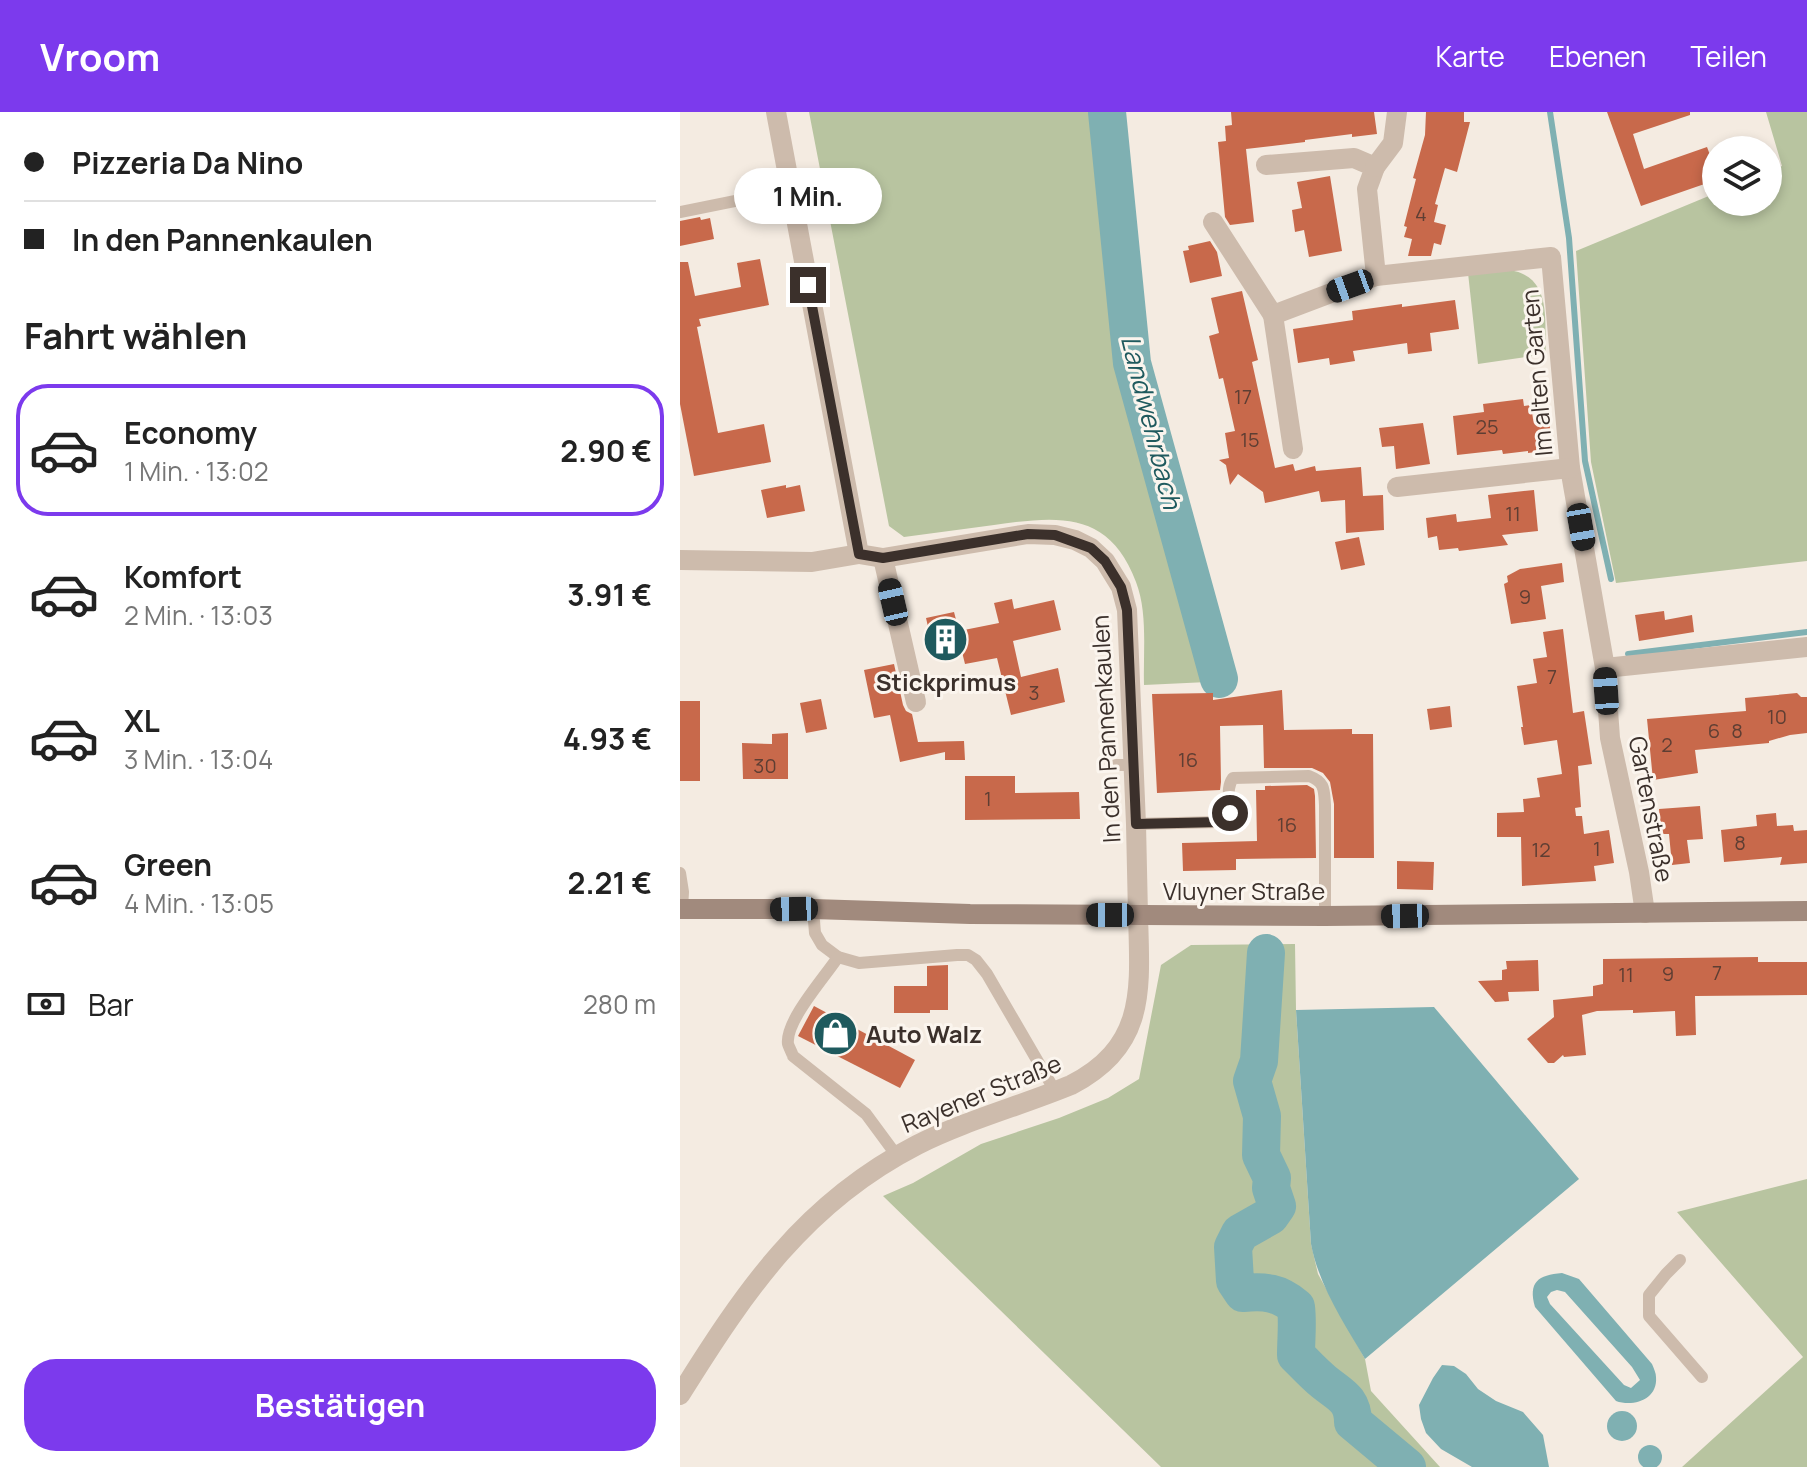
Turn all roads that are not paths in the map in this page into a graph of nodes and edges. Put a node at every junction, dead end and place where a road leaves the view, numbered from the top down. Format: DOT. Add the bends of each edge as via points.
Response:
graph roads {
  1 [pos="776,112"];
  2 [pos="1397,112"];
  3 [pos="1266,165"];
  4 [pos="1375,167"];
  5 [pos="790,190"];
  6 [pos="680,212"];
  7 [pos="1213,222"];
  8 [pos="1376,276"];
  9 [pos="1273,315"];
  10 [pos="1293,449"];
  11 [pos="1570,468"];
  12 [pos="1397,487"];
  13 [pos="859,554"];
  14 [pos="883,558"];
  15 [pos="680,560"];
  16 [pos="1807,647"];
  17 [pos="1605,668"];
  18 [pos="916,702"];
  19 [pos="1136,824"];
  20 [pos="680,873"];
  21 [pos="681,909"];
  22 [pos="813,909"];
  23 [pos="1807,911"];
  24 [pos="1645,913"];
  25 [pos="1138,915"];
  26 [pos="1325,916"];
  27 [pos="838,957"];
  28 [pos="1055,1091"];
  29 [pos="897,1156"];
  30 [pos="1680,1260"];
  31 [pos="1702,1377"];
  32 [pos="680,1395"];
  1 -- 5 [label="street"];
  2 -- 4 [label="street" via="1393,143"];
  3 -- 4 [label="street" via="1354,158"];
  4 -- 8 [label="street" via="1367,189"];
  5 -- 6 [label="lane"];
  5 -- 13 [label="street"];
  7 -- 9 [label="street"];
  8 -- 9 [label="street, Im alten Garten"];
  8 -- 11 [label="street, Im alten Garten" via="1551,257"];
  9 -- 10 [label="street"];
  11 -- 12 [label="street"];
  11 -- 17 [label="street, Gartenstraße"];
  13 -- 14 [label="street, In den Pannenkaulen"];
  13 -- 15 [label="street, In den Pannenkaulen" via="812,562"];
  14 -- 18 [label="street"];
  14 -- 19 [label="street, In den Pannenkaulen" via="1028,534 1055,535 1091,548 1105,561 1127,610 1124,765"];
  16 -- 17 [label="street"];
  17 -- 24 [label="street, Gartenstraße" via="1610,738"];
  19 -- 25 [label="street, In den Pannenkaulen"];
  19 -- 26 [label="lane" via="1219,822 1230,813 1233,778 1318,780 1325,791"];
  20 -- 21 [label="lane"];
  21 -- 22 [label="main road, Vluyner Straße"];
  22 -- 25 [label="main road, Vluyner Straße"];
  22 -- 27 [label="lane" via="815,933"];
  23 -- 24 [label="main road, Vluyner Straße"];
  24 -- 26 [label="main road, Vluyner Straße"];
  25 -- 26 [label="main road, Vluyner Straße"];
  25 -- 28 [label="street, Rayener Straße" via="1139,990 1128,1032 1087,1077"];
  27 -- 28 [label="lane" via="859,963 968,955 996,987"];
  27 -- 29 [label="lane" via="804,1003 788,1045 793,1056 866,1114"];
  28 -- 29 [label="street, Rayener Straße" via="960,1125"];
  29 -- 32 [label="street, Rayener Straße" via="829,1204 781,1250"];
  30 -- 31 [label="lane" via="1649,1295 1649,1316"];
}
